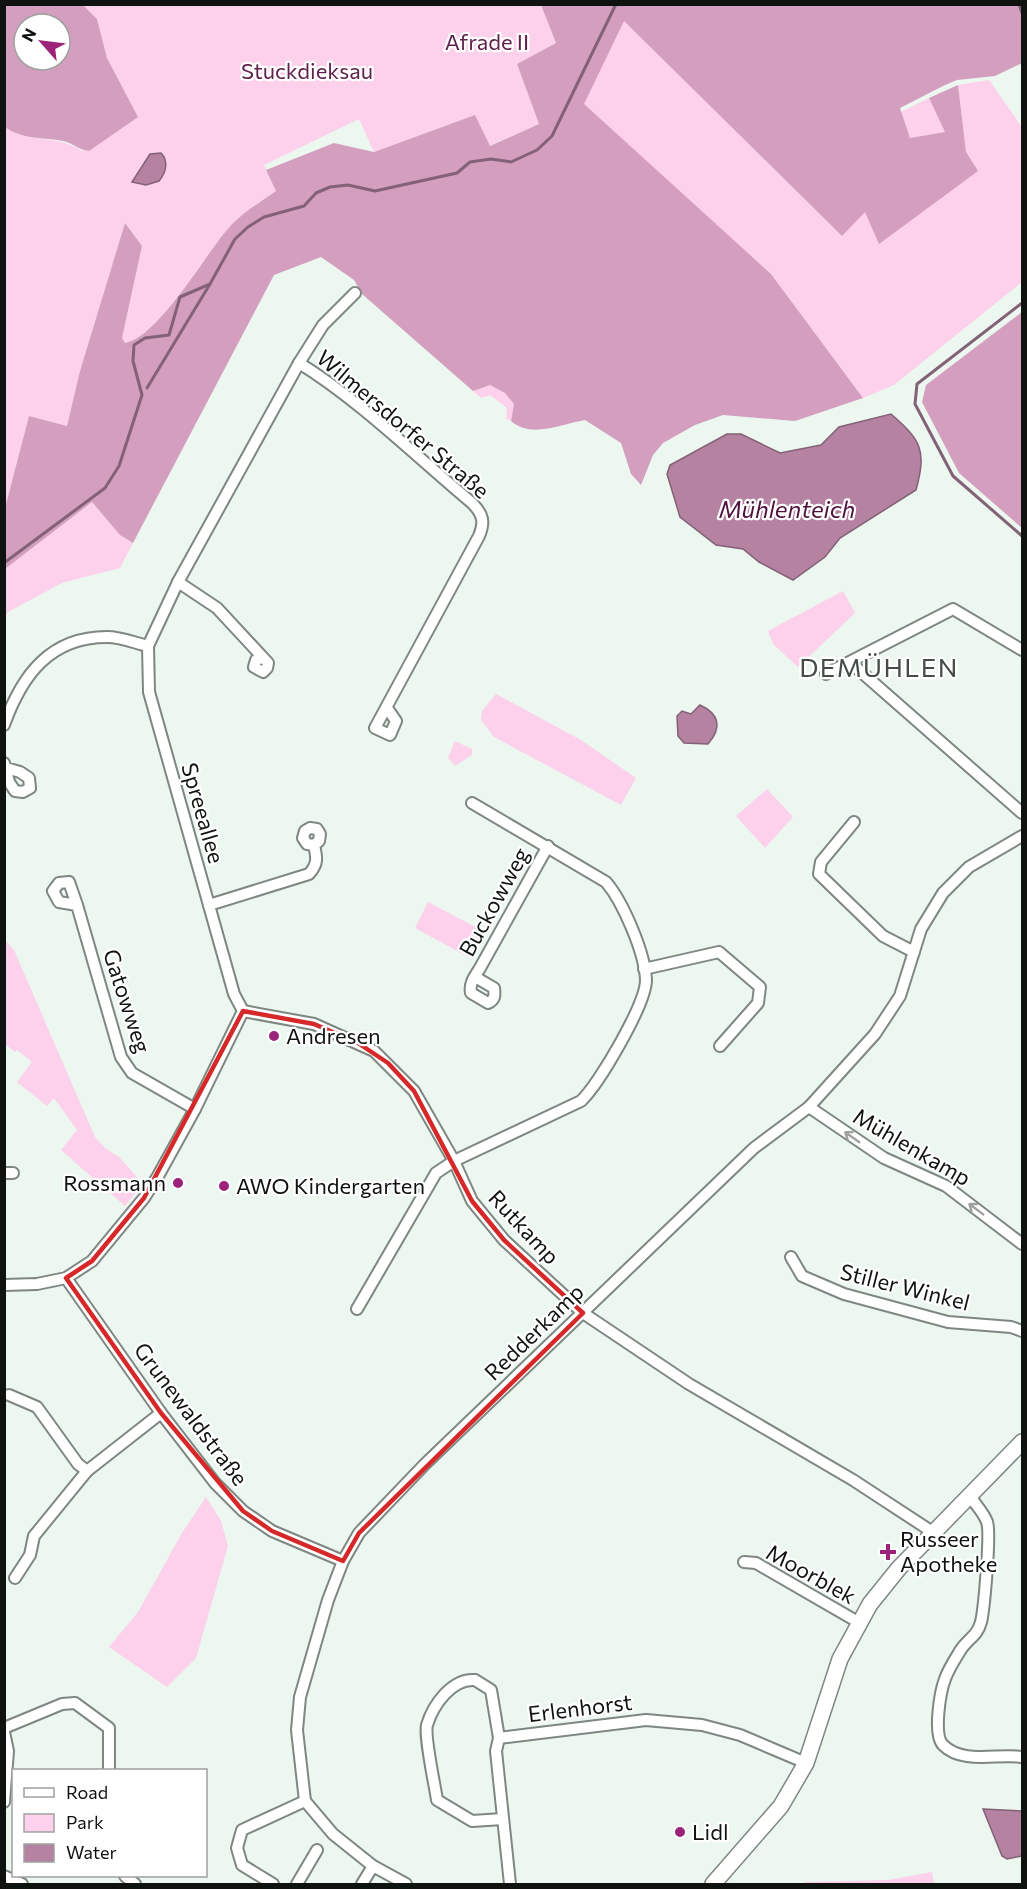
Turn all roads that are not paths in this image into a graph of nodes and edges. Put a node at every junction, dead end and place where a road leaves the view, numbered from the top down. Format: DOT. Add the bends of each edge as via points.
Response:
graph roads {
  1 [pos="355,292"];
  2 [pos="299,363"];
  3 [pos="178,582"];
  4 [pos="148,646"];
  5 [pos="1023,650"];
  6 [pos="261,658"];
  7 [pos="851,663"];
  8 [pos="826,674"];
  9 [pos="387,708"];
  10 [pos="4,725"];
  11 [pos="472,803"];
  12 [pos="1023,813"];
  13 [pos="854,822"];
  14 [pos="1023,836"];
  15 [pos="314,845"];
  16 [pos="548,846"];
  17 [pos="77,905"];
  18 [pos="209,905"];
  19 [pos="914,952"];
  20 [pos="644,969"];
  21 [pos="475,977"];
  22 [pos="243,1011"];
  23 [pos="720,1046"];
  24 [pos="809,1107"];
  25 [pos="195,1109"];
  26 [pos="454,1161"];
  27 [pos="1023,1244"];
  28 [pos="791,1257"];
  29 [pos="66,1278"];
  30 [pos="4,1285"];
  31 [pos="357,1309"];
  32 [pos="582,1313"];
  33 [pos="1023,1331"];
  34 [pos="9,1395"];
  35 [pos="161,1413"];
  36 [pos="1023,1442"];
  37 [pos="87,1471"];
  38 [pos="969,1496"];
  39 [pos="933,1533"];
  40 [pos="342,1562"];
  41 [pos="744,1562"];
  42 [pos="15,1578"];
  43 [pos="858,1622"];
  44 [pos="4,1730"];
  45 [pos="499,1738"];
  46 [pos="1023,1757"];
  47 [pos="806,1763"];
  48 [pos="109,1769"];
  49 [pos="305,1801"];
  50 [pos="4,1802"];
  51 [pos="503,1819"];
  52 [pos="317,1850"];
  53 [pos="373,1866"];
  54 [pos="4,1876"];
  55 [pos="267,1883"];
  56 [pos="22,1884"];
  57 [pos="297,1884"];
  58 [pos="362,1884"];
  59 [pos="406,1884"];
  60 [pos="510,1884"];
  61 [pos="713,1884"];
  1 -- 2 [label="street, Spreeallee" via="323,325"];
  2 -- 3 [label="street, Spreeallee"];
  2 -- 9 [label="street, Wilmersdorfer Straße" via="400,441 482,515 479,536"];
  3 -- 4 [label="street, Spreeallee"];
  3 -- 6 [label="street" via="217,608"];
  4 -- 10 [label="street" via="109,637 86,639 47,655 32,670"];
  4 -- 18 [label="street, Spreeallee" via="149,692"];
  5 -- 7 [label="street" via="953,609"];
  7 -- 8 [label="street"];
  7 -- 12 [label="street"];
  11 -- 16 [label="street"];
  13 -- 19 [label="street" via="821,862 819,874 882,936"];
  14 -- 19 [label="street, Redderkamp" via="955,879 933,906"];
  15 -- 18 [label="street" via="316,866 309,874"];
  16 -- 20 [label="street" via="598,875 612,888 625,912"];
  16 -- 21 [label="street, Buckowweg"];
  17 -- 25 [label="street, Gatowweg" via="121,1058 132,1073"];
  18 -- 22 [label="street, Spreeallee" via="234,994"];
  19 -- 24 [label="street, Redderkamp" via="900,996 875,1034"];
  20 -- 23 [label="street" via="719,952 759,987 758,1003"];
  20 -- 26 [label="street" via="645,987 640,1004 588,1095 557,1114"];
  22 -- 25 [label="street"];
  22 -- 26 [label="street, Rutkamp" via="314,1024 374,1051 414,1091"];
  27 -- 24 [label="street, Mühlenkamp, one-way" via="946,1186 884,1158"];
  24 -- 32 [label="street, Redderkamp" via="754,1148"];
  25 -- 29 [label="street" via="144,1198 93,1261"];
  26 -- 31 [label="street" via="442,1167 429,1182"];
  26 -- 32 [label="street, Rutkamp" via="472,1201 504,1240"];
  28 -- 33 [label="street, Stiller Winkel" via="802,1276 844,1294 948,1322"];
  29 -- 30 [label="street"];
  29 -- 35 [label="street, Grunewaldstraße"];
  32 -- 39 [label="street, Rutkamp" via="689,1384 845,1475"];
  32 -- 40 [label="street, Redderkamp" via="376,1513"];
  34 -- 37 [label="street" via="37,1407"];
  35 -- 37 [label="street"];
  35 -- 40 [label="street, Grunewaldstraße" via="215,1483 243,1511 272,1531"];
  36 -- 38 [label="street"];
  37 -- 42 [label="street" via="34,1536 30,1555"];
  38 -- 39 [label="street"];
  38 -- 46 [label="street" via="988,1525 981,1622 975,1637 961,1648 945,1677 939,1738 944,1746 959,1754"];
  39 -- 43 [label="street" via="882,1588"];
  40 -- 49 [label="street, Redderkamp" via="300,1697 297,1730"];
  41 -- 43 [label="street, Moorblek" via="756,1563"];
  43 -- 47 [label="street" via="840,1659"];
  44 -- 48 [label="street" via="62,1704 75,1703 109,1728"];
  44 -- 50 [label="street" via="8,1751"];
  45 -- 47 [label="street, Erlenhorst" via="646,1720 702,1725 740,1735"];
  45 -- 51 [label="street, Erlenhorst" via="496,1751"];
  45 -- 51 [label="street" via="491,1690 471,1680 456,1683 446,1691 426,1726 437,1800 472,1821"];
  47 -- 61 [label="street" via="781,1806"];
  49 -- 53 [label="street" via="333,1834"];
  49 -- 55 [label="street" via="242,1830 237,1848 242,1864"];
  51 -- 60 [label="street, Erlenhorst"];
  52 -- 57 [label="street"];
  53 -- 58 [label="street"];
  53 -- 59 [label="street"];
  54 -- 56 [label="street"];
}
